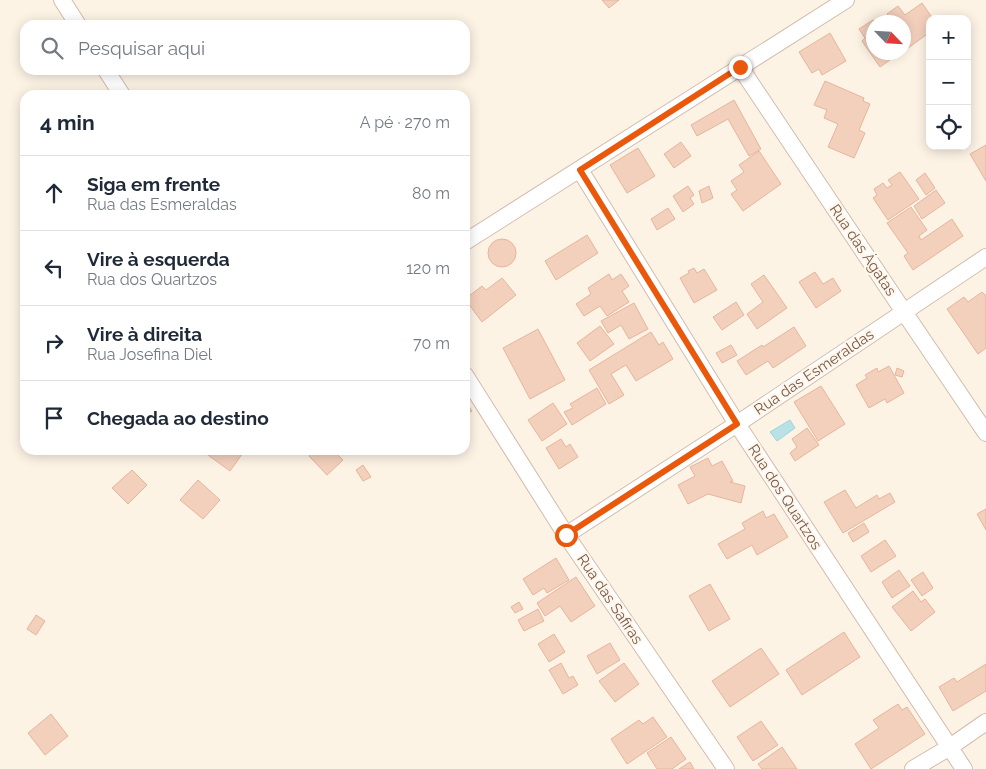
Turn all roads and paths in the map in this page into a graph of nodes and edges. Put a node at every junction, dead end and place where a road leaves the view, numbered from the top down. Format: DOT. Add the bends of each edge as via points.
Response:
graph roads {
  1 [pos="62,0"];
  2 [pos="846,0"];
  3 [pos="75,20"];
  4 [pos="740,67"];
  5 [pos="109,75"];
  6 [pos="119,90"];
  7 [pos="580,170"];
  8 [pos="470,239"];
  9 [pos="986,257"];
  10 [pos="904,312"];
  11 [pos="470,383"];
  12 [pos="737,424"];
  13 [pos="986,432"];
  14 [pos="566,535"];
  15 [pos="986,722"];
  16 [pos="950,747"];
  17 [pos="726,769"];
  18 [pos="913,769"];
  19 [pos="964,769"];
  1 -- 3 [label="street"];
  2 -- 4 [label="street"];
  4 -- 7 [label="street"];
  4 -- 10 [label="street, Rua das Ágatas"];
  5 -- 6 [label="street"];
  7 -- 8 [label="street"];
  7 -- 12 [label="street, Rua dos Quartzos"];
  9 -- 10 [label="street, Rua das Esmeraldas"];
  10 -- 12 [label="street, Rua das Esmeraldas"];
  10 -- 13 [label="street, Rua das Ágatas"];
  11 -- 14 [label="street, Rua das Safiras"];
  12 -- 14 [label="street, Rua das Esmeraldas"];
  12 -- 16 [label="street, Rua dos Quartzos"];
  14 -- 17 [label="street, Rua das Safiras"];
  15 -- 16 [label="street"];
  16 -- 18 [label="street"];
  16 -- 19 [label="street, Rua dos Quartzos"];
}
